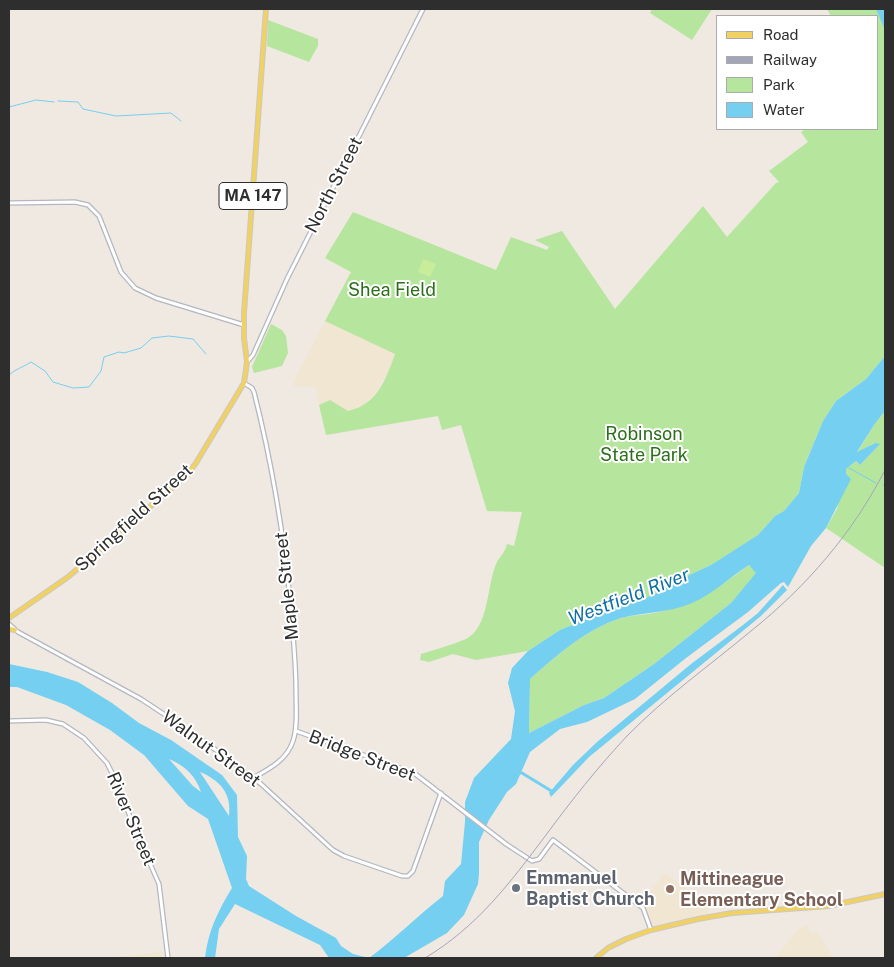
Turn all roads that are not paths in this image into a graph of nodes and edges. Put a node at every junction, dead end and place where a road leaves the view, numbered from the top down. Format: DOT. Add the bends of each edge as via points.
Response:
graph roads {
  1 [pos="266,9"];
  2 [pos="423,9"];
  3 [pos="9,202"];
  4 [pos="244,325"];
  5 [pos="247,362"];
  6 [pos="244,383"];
  7 [pos="9,618"];
  8 [pos="9,624"];
  9 [pos="9,629"];
  10 [pos="15,630"];
  11 [pos="9,720"];
  12 [pos="296,731"];
  13 [pos="253,778"];
  14 [pos="441,793"];
  15 [pos="885,894"];
  16 [pos="651,930"];
  17 [pos="168,958"];
  18 [pos="596,958"];
  1 -- 4 [label="main road, Springfield Street / MA 147"];
  2 -- 5 [label="main road, North Street"];
  3 -- 4 [label="main road" via="88,205 99,216 121,272 135,288 156,298"];
  4 -- 5 [label="main road, Springfield Street / MA 147"];
  5 -- 6 [label="main road, Springfield Street / MA 147"];
  6 -- 7 [label="main road, Springfield Street / MA 147" via="187,475 72,574"];
  6 -- 12 [label="main road, Maple Street" via="254,392 285,550 296,674"];
  8 -- 10 [label="main road, Walnut Street"];
  9 -- 10 [label="main road"];
  10 -- 13 [label="main road, Walnut Street" via="141,699"];
  11 -- 17 [label="main road, River Street" via="46,720 63,724 84,738 107,763 159,884"];
  12 -- 13 [label="main road, Maple Street" via="293,743 283,758"];
  12 -- 14 [label="main road, Bridge Street" via="414,772"];
  13 -- 14 [label="main road, Walnut Street" via="337,853 400,876 408,876 414,870"];
  14 -- 16 [label="main road, Bridge Street" via="534,862 553,840 643,908"];
  15 -- 16 [label="main road" via="829,906 726,914"];
  16 -- 18 [label="main road" via="616,944"];
}
